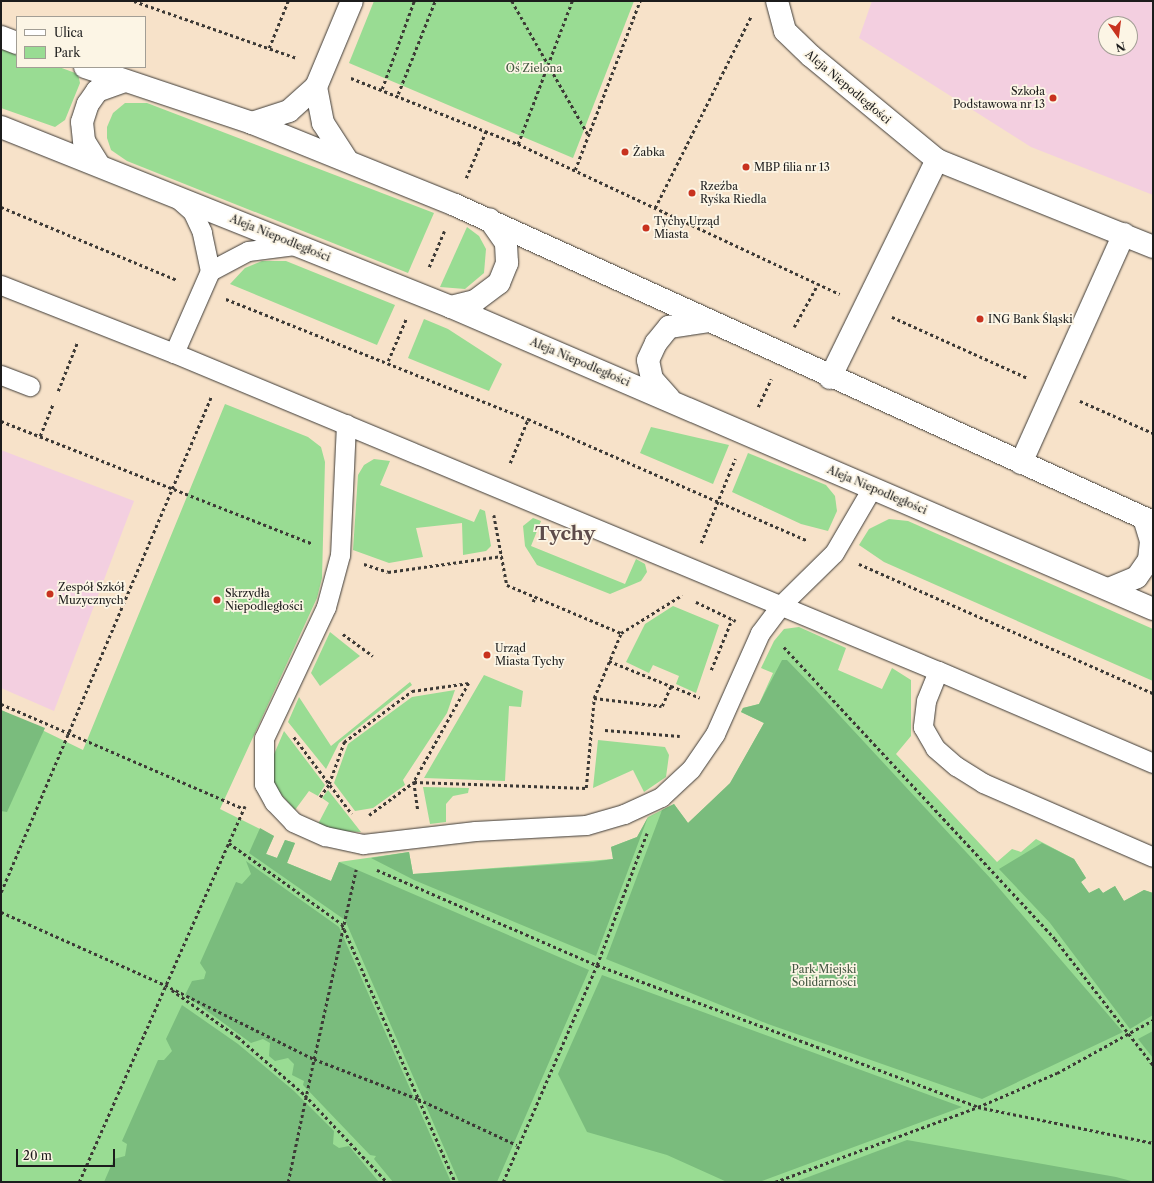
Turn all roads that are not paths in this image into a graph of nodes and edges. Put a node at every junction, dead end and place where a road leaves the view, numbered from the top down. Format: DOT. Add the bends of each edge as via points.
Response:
graph roads {
  1 [pos="352,1"];
  2 [pos="777,1"];
  3 [pos="1,37"];
  4 [pos="16,43"];
  5 [pos="88,68"];
  6 [pos="124,81"];
  7 [pos="316,87"];
  8 [pos="252,123"];
  9 [pos="1,127"];
  10 [pos="347,160"];
  11 [pos="937,160"];
  12 [pos="99,165"];
  13 [pos="176,196"];
  14 [pos="489,219"];
  15 [pos="1124,234"];
  16 [pos="299,245"];
  17 [pos="1153,247"];
  18 [pos="210,271"];
  19 [pos="1,285"];
  20 [pos="451,307"];
  21 [pos="709,321"];
  22 [pos="174,353"];
  23 [pos="1,375"];
  24 [pos="830,378"];
  25 [pos="30,386"];
  26 [pos="671,401"];
  27 [pos="346,424"];
  28 [pos="1020,463"];
  29 [pos="872,488"];
  30 [pos="1149,520"];
  31 [pos="1109,589"];
  32 [pos="781,605"];
  33 [pos="1153,609"];
  34 [pos="938,672"];
  35 [pos="1153,763"];
  36 [pos="1153,857"];
  1 -- 7 [label="street"];
  2 -- 11 [label="street, Aleja Niepodległości" via="785,31 811,56"];
  3 -- 4 [label="street"];
  5 -- 6 [label="street"];
  6 -- 8 [label="street"];
  6 -- 12 [label="street" via="98,91 88,104 82,122 84,141"];
  7 -- 8 [label="street" via="289,111"];
  7 -- 10 [label="street" via="322,123"];
  8 -- 10 [label="street"];
  9 -- 12 [label="street, Aleja Niepodległości"];
  10 -- 14 [label="street"];
  11 -- 15 [label="street, Aleja Niepodległości"];
  11 -- 24 [label="street"];
  12 -- 13 [label="street, Aleja Niepodległości"];
  13 -- 16 [label="street, Aleja Niepodległości"];
  13 -- 18 [label="lane" via="192,211 202,232"];
  14 -- 20 [label="street" via="506,242 507,263 499,283 475,301"];
  14 -- 21 [label="street"];
  15 -- 17 [label="street, Aleja Niepodległości"];
  15 -- 28 [label="street"];
  16 -- 18 [label="lane" via="248,250"];
  16 -- 20 [label="street, Aleja Niepodległości"];
  18 -- 22 [label="lane"];
  19 -- 22 [label="lane"];
  20 -- 26 [label="street, Aleja Niepodległości"];
  21 -- 24 [label="street"];
  21 -- 26 [label="street" via="669,327 653,349 648,360 652,379"];
  22 -- 27 [label="lane"];
  23 -- 25 [label="lane"];
  24 -- 28 [label="street"];
  26 -- 29 [label="street, Aleja Niepodległości"];
  27 -- 32 [label="lane"];
  27 -- 32 [label="lane" via="340,555 321,617 264,738 264,784 274,802 293,822 360,853 422,839 490,830 586,825 624,814 661,797 691,770 715,734 760,633"];
  28 -- 30 [label="street"];
  29 -- 31 [label="street, Aleja Niepodległości"];
  29 -- 32 [label="lane" via="834,553"];
  30 -- 31 [label="street" via="1151,541 1148,560 1137,577"];
  31 -- 33 [label="street, Aleja Niepodległości"];
  32 -- 34 [label="lane"];
  34 -- 35 [label="lane"];
  34 -- 36 [label="lane" via="926,701 923,727 935,748 983,784"];
}
